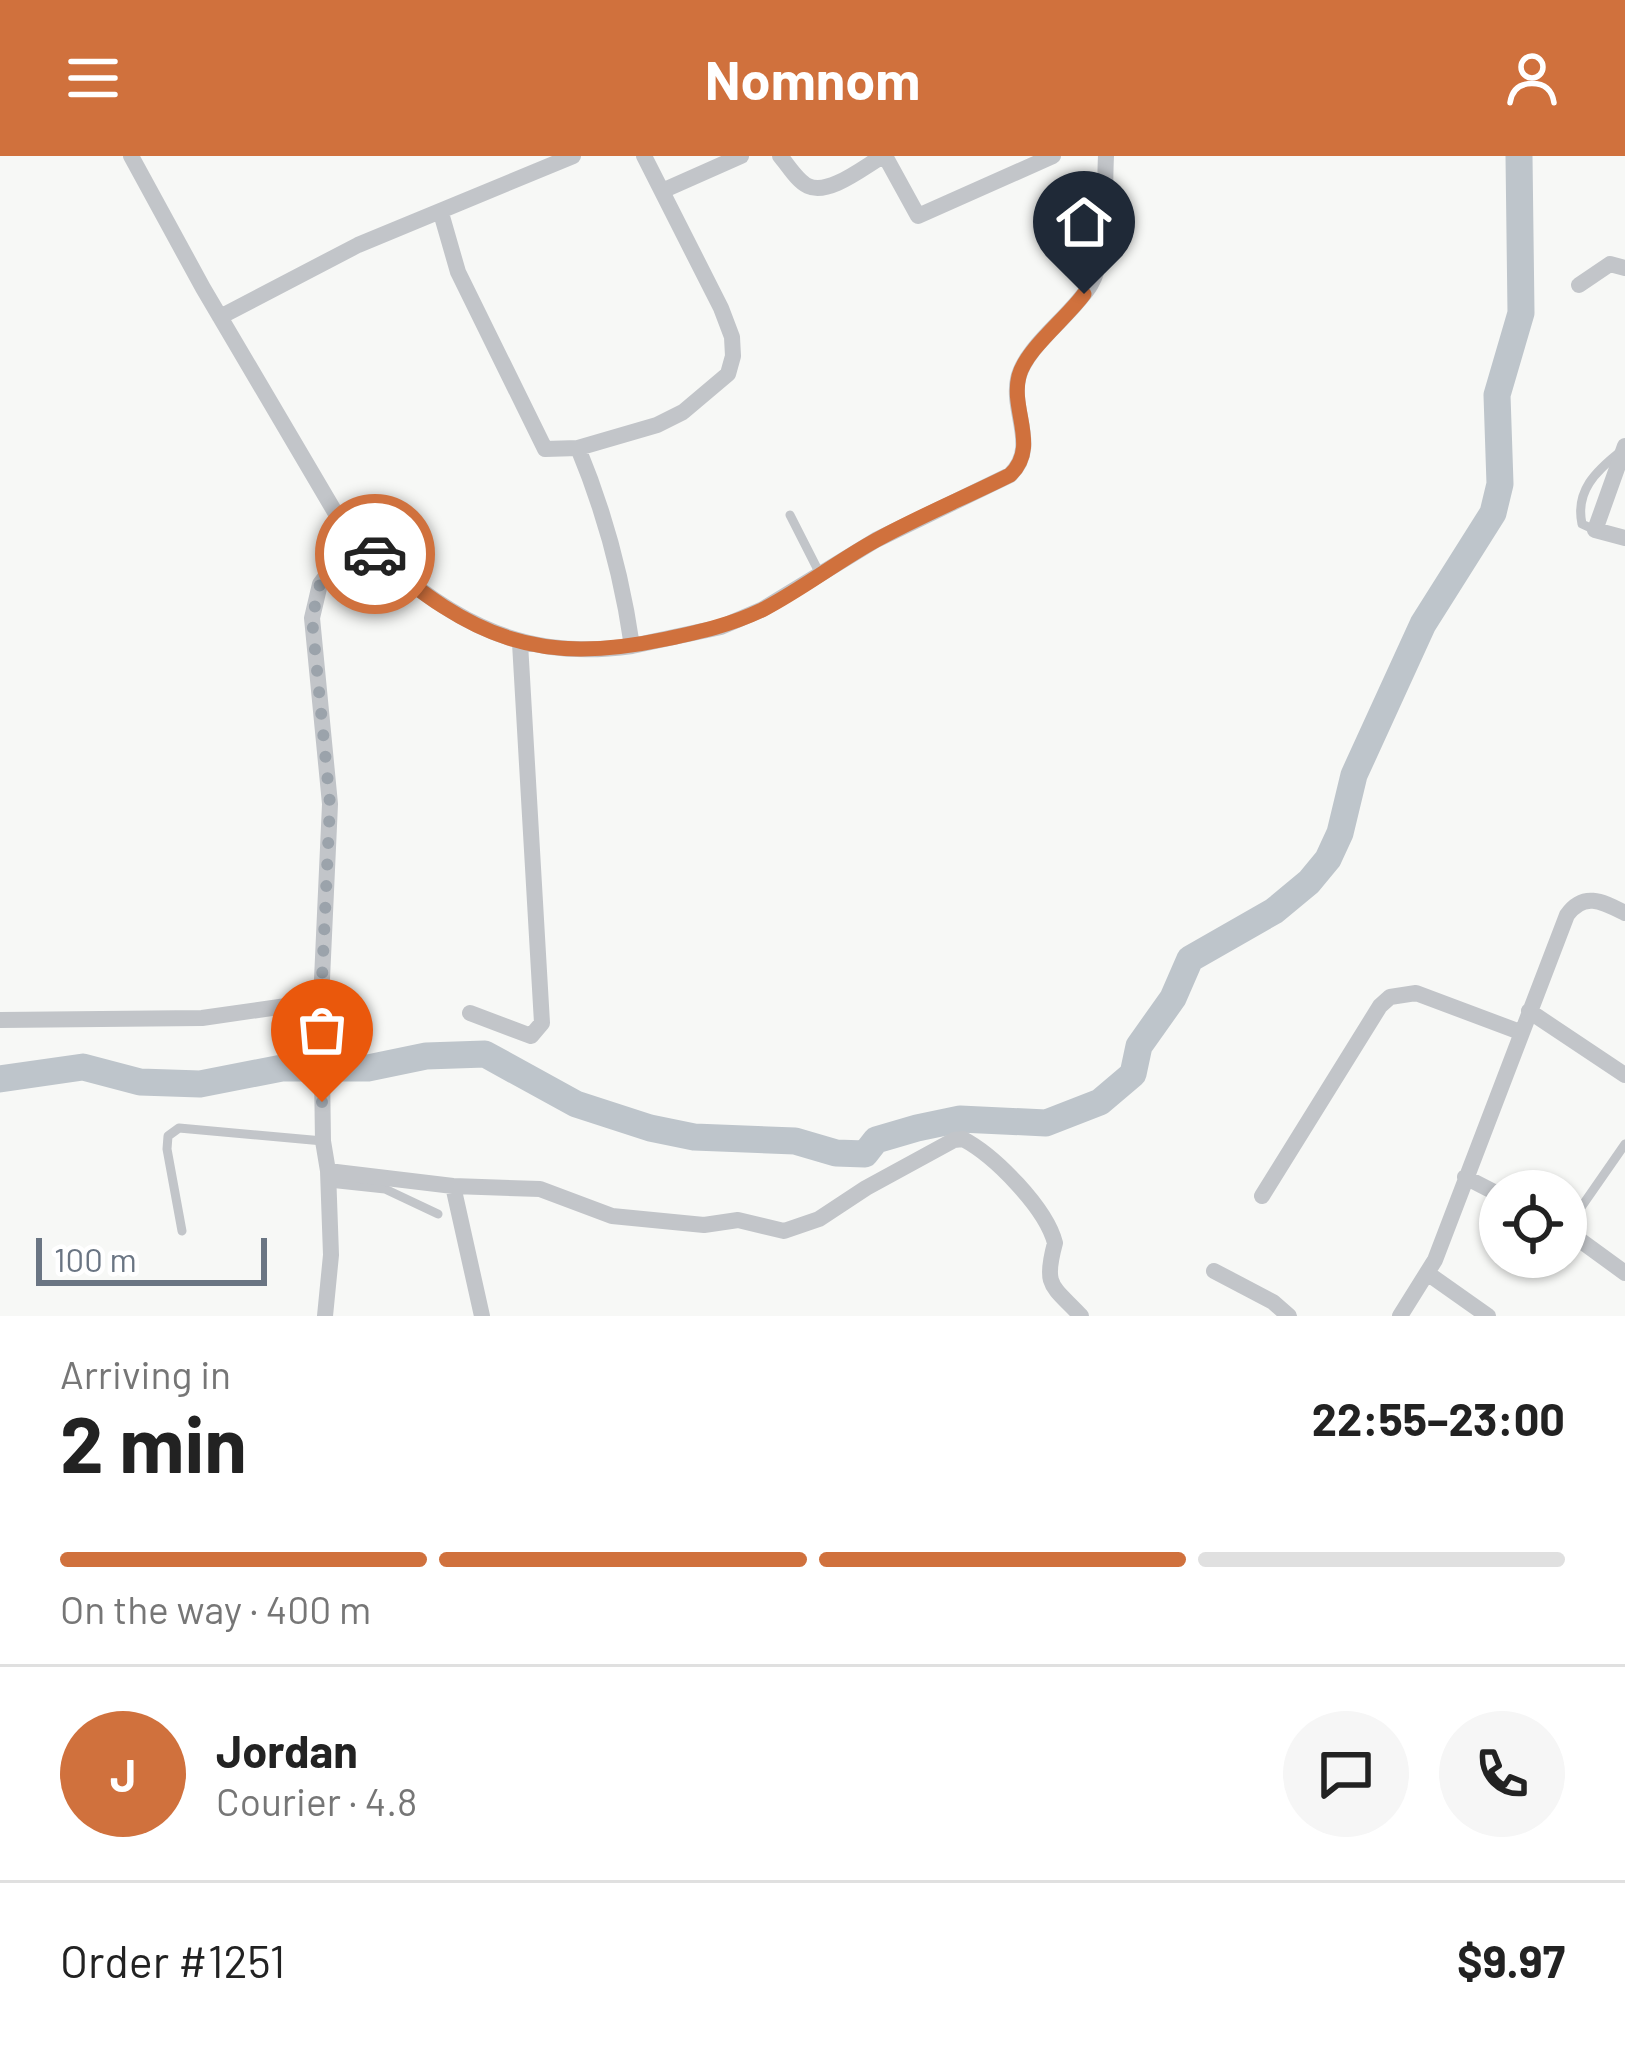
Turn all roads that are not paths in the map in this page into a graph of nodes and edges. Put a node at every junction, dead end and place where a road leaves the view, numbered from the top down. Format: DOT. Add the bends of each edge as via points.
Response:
graph roads {
  1 [pos="573,156"];
  2 [pos="644,156"];
  3 [pos="741,156"];
  4 [pos="780,156"];
  5 [pos="884,156"];
  6 [pos="1053,156"];
  7 [pos="1106,156"];
  8 [pos="135,157"];
  9 [pos="530,164"];
  10 [pos="662,191"];
  11 [pos="441,213"];
  12 [pos="1625,268"];
  13 [pos="1579,285"];
  14 [pos="220,317"];
  15 [pos="578,448"];
  16 [pos="1624,448"];
  17 [pos="790,515"];
  18 [pos="355,537"];
  19 [pos="1625,538"];
  20 [pos="820,574"];
  21 [pos="520,643"];
  22 [pos="632,646"];
  23 [pos="1625,913"];
  24 [pos="321,1001"];
  25 [pos="1529,1011"];
  26 [pos="470,1013"];
  27 [pos="0,1020"];
  28 [pos="1520,1032"];
  29 [pos="1625,1075"];
  30 [pos="323,1141"];
  31 [pos="1625,1144"];
  32 [pos="328,1177"];
  33 [pos="1465,1177"];
  34 [pos="1479,1184"];
  35 [pos="453,1186"];
  36 [pos="1262,1196"];
  37 [pos="1587,1199"];
  38 [pos="438,1214"];
  39 [pos="182,1231"];
  40 [pos="1587,1245"];
  41 [pos="1214,1270"];
  42 [pos="1625,1273"];
  43 [pos="1427,1274"];
  44 [pos="325,1316"];
  45 [pos="482,1316"];
  46 [pos="1082,1316"];
  47 [pos="1289,1316"];
  48 [pos="1400,1316"];
  49 [pos="1488,1316"];
  1 -- 9 [label="street"];
  2 -- 10 [label="street"];
  3 -- 10 [label="street"];
  4 -- 5 [label="street" via="815,189"];
  5 -- 6 [label="street" via="918,216"];
  7 -- 20 [label="street" via="1096,274 1023,364 1017,383 1022,464"];
  8 -- 14 [label="street"];
  9 -- 11 [label="street"];
  10 -- 15 [label="street" via="732,337 728,374 657,425"];
  11 -- 14 [label="street" via="358,245"];
  11 -- 15 [label="street" via="458,272 544,449"];
  12 -- 13 [label="street" via="1610,264"];
  14 -- 18 [label="street"];
  15 -- 22 [label="street" via="609,531"];
  16 -- 19 [label="street" via="1595,530"];
  17 -- 20 [label="lane"];
  18 -- 21 [label="street" via="441,608"];
  18 -- 24 [label="street" via="320,584 312,619 330,804"];
  20 -- 22 [label="street" via="721,627"];
  21 -- 22 [label="street" via="582,651"];
  21 -- 26 [label="street" via="542,1023 531,1036"];
  23 -- 25 [label="street" via="1591,900 1573,907"];
  24 -- 27 [label="street" via="202,1018"];
  24 -- 30 [label="street"];
  25 -- 28 [label="street"];
  25 -- 29 [label="street"];
  28 -- 33 [label="street"];
  28 -- 36 [label="street" via="1416,993 1390,997"];
  30 -- 32 [label="street"];
  30 -- 39 [label="lane" via="178,1128 166,1149"];
  31 -- 37 [label="lane"];
  32 -- 35 [label="street"];
  32 -- 38 [label="lane" via="385,1189"];
  32 -- 44 [label="street"];
  33 -- 34 [label="street"];
  33 -- 43 [label="street"];
  35 -- 45 [label="street"];
  35 -- 46 [label="street" via="549,1190 612,1216 704,1225 738,1220 784,1231 819,1220 963,1139 1004,1169 1052,1232 1049,1280"];
  40 -- 42 [label="street"];
  41 -- 47 [label="street"];
  43 -- 48 [label="street"];
  43 -- 49 [label="street"];
}
